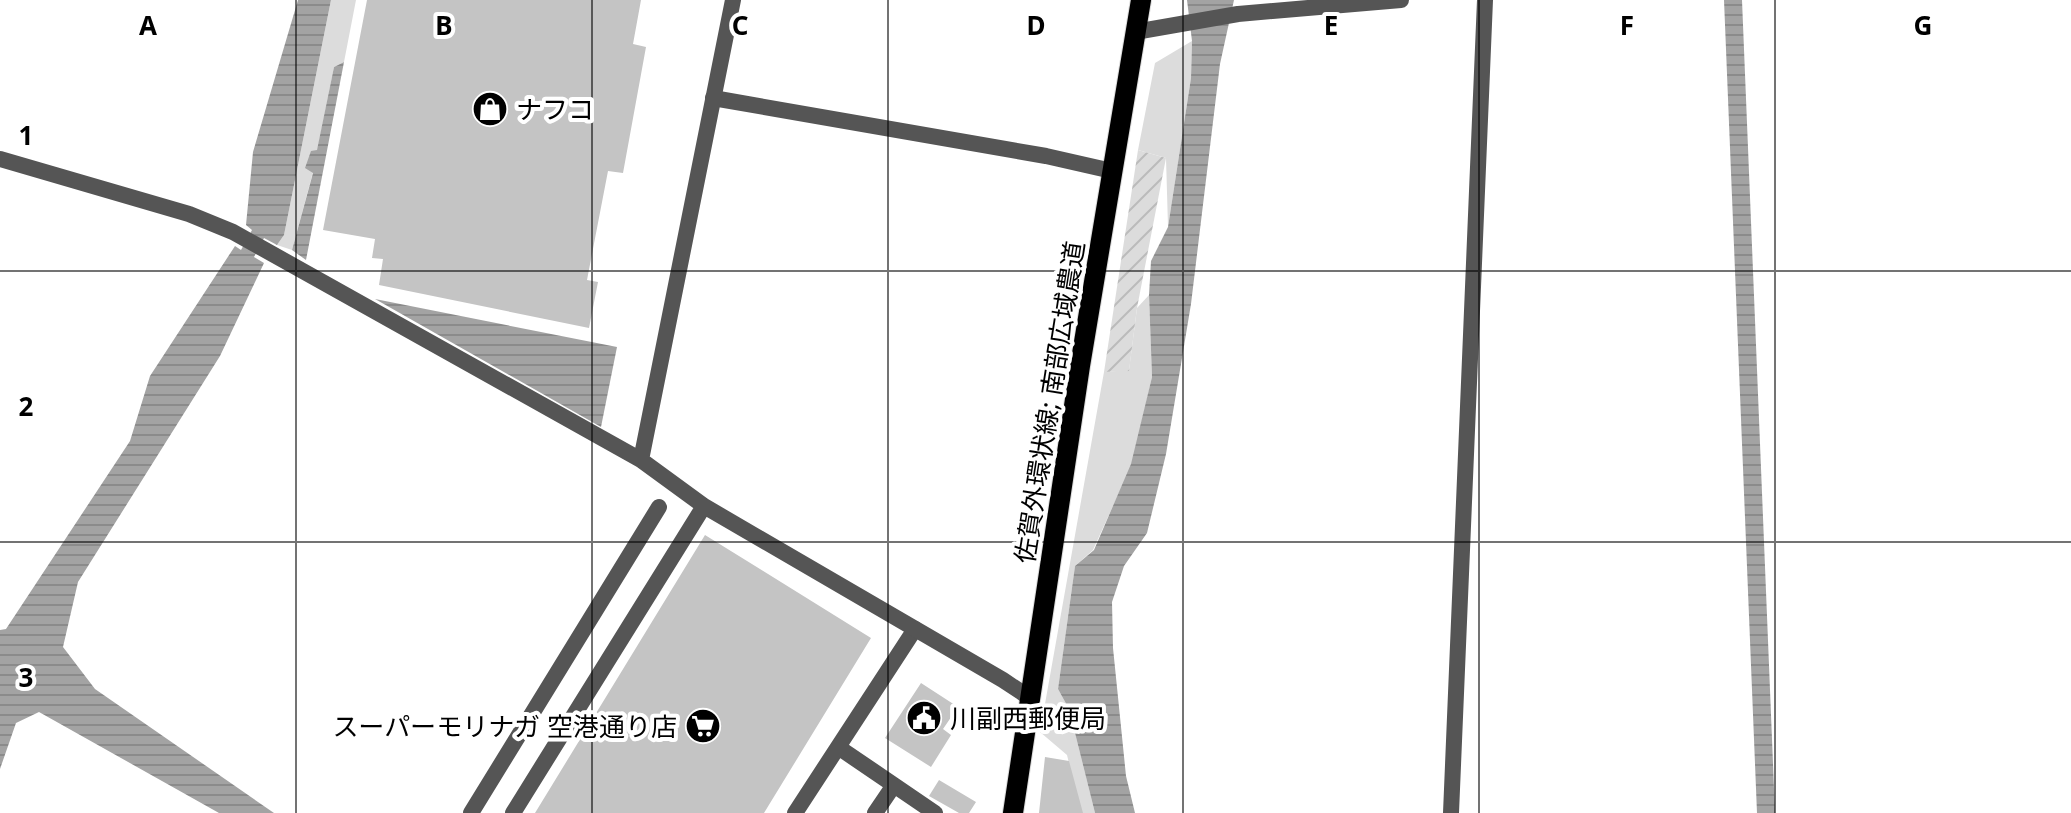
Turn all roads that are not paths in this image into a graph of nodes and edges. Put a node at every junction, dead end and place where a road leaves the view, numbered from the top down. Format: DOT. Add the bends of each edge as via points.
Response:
graph roads {
  1 [pos="733,0"];
  2 [pos="1141,0"];
  3 [pos="1401,0"];
  4 [pos="1485,0"];
  5 [pos="1263,6"];
  6 [pos="1135,32"];
  7 [pos="713,98"];
  8 [pos="0,159"];
  9 [pos="1112,171"];
  10 [pos="641,460"];
  11 [pos="704,506"];
  12 [pos="659,507"];
  13 [pos="915,629"];
  14 [pos="1030,698"];
  15 [pos="838,747"];
  16 [pos="894,785"];
  17 [pos="471,813"];
  18 [pos="513,813"];
  19 [pos="795,813"];
  20 [pos="875,813"];
  21 [pos="935,813"];
  22 [pos="1013,813"];
  23 [pos="1451,813"];
  1 -- 7 [label="street"];
  2 -- 6 [label="main road, 佐賀外環状線; 南部広域農道"];
  3 -- 5 [label="street"];
  4 -- 23 [label="street"];
  5 -- 6 [label="street"];
  6 -- 9 [label="main road, 佐賀外環状線; 南部広域農道"];
  7 -- 9 [label="street"];
  7 -- 10 [label="street"];
  8 -- 10 [label="street" via="189,214 233,232"];
  9 -- 14 [label="main road, 佐賀外環状線; 南部広域農道"];
  10 -- 11 [label="street"];
  11 -- 13 [label="street"];
  11 -- 18 [label="street"];
  12 -- 17 [label="street"];
  13 -- 14 [label="street"];
  13 -- 15 [label="street"];
  14 -- 22 [label="main road, 佐賀外環状線; 南部広域農道"];
  15 -- 16 [label="street"];
  15 -- 19 [label="street"];
  16 -- 20 [label="street"];
  16 -- 21 [label="street"];
}
